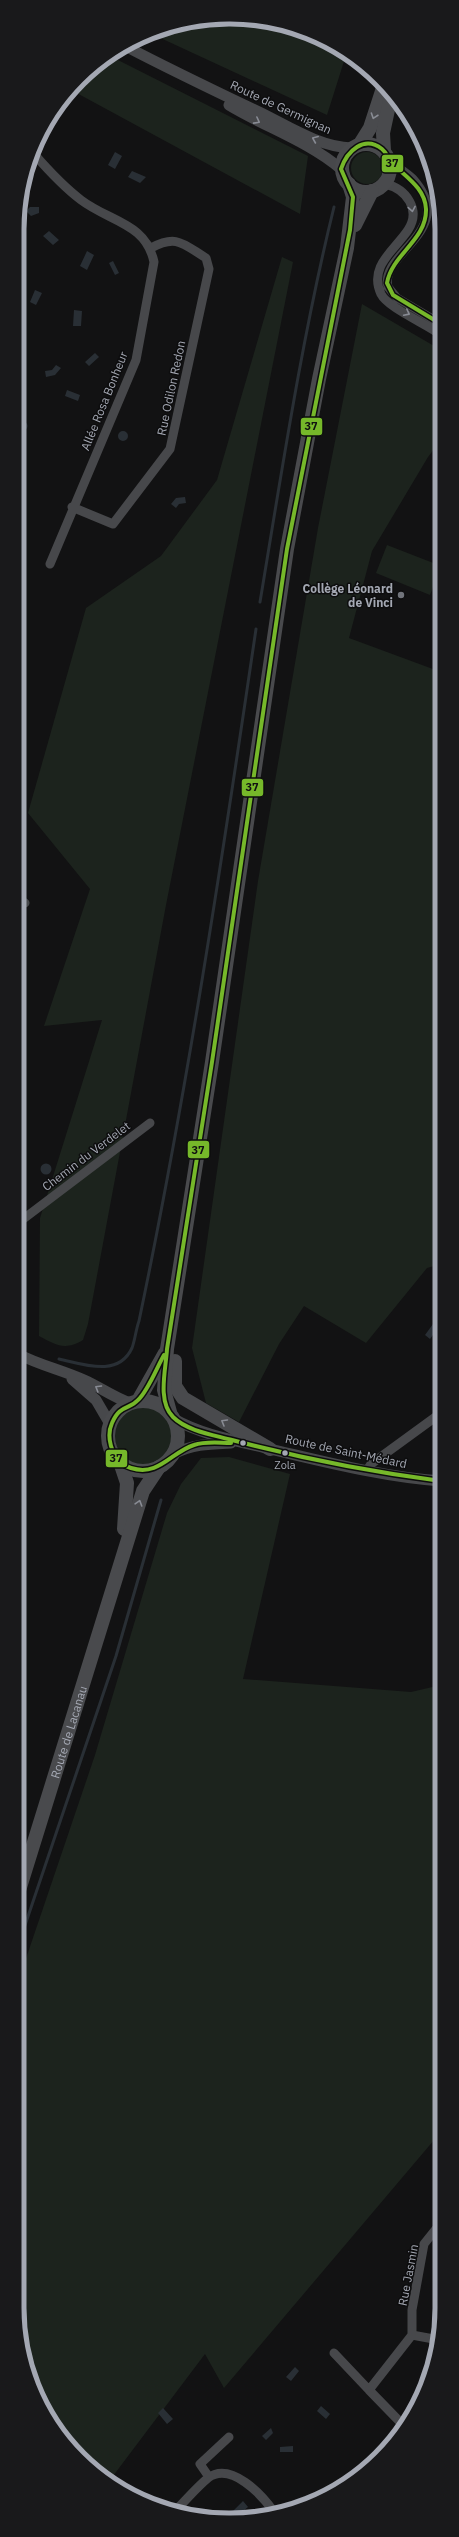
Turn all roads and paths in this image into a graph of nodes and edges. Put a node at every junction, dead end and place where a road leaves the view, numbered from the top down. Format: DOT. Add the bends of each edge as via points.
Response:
graph roads {
  1 [pos="131,50"];
  2 [pos="200,86"];
  3 [pos="382,92"];
  4 [pos="390,101"];
  5 [pos="356,146"];
  6 [pos="387,156"];
  7 [pos="37,157"];
  8 [pos="341,169"];
  9 [pos="349,184"];
  10 [pos="385,184"];
  11 [pos="372,191"];
  12 [pos="151,248"];
  13 [pos="347,248"];
  14 [pos="435,320"];
  15 [pos="435,331"];
  16 [pos="72,507"];
  17 [pos="50,564"];
  18 [pos="150,1123"];
  19 [pos="24,1218"];
  20 [pos="182,1261"];
  21 [pos="167,1349"];
  22 [pos="24,1357"];
  23 [pos="65,1374"];
  24 [pos="134,1402"];
  25 [pos="172,1416"];
  26 [pos="435,1416"];
  27 [pos="110,1424"];
  28 [pos="246,1443"];
  29 [pos="270,1448"];
  30 [pos="173,1454"];
  31 [pos="120,1462"];
  32 [pos="159,1467"];
  33 [pos="367,1470"];
  34 [pos="435,1480"];
  35 [pos="119,1567"];
  36 [pos="24,1874"];
  37 [pos="435,2230"];
  38 [pos="412,2335"];
  39 [pos="432,2339"];
  40 [pos="334,2353"];
  41 [pos="369,2390"];
  42 [pos="400,2422"];
  43 [pos="229,2437"];
  44 [pos="209,2477"];
  45 [pos="179,2507"];
  46 [pos="272,2509"];
  1 -- 2 [label="street, Route de Germignan"];
  5 -- 2 [label="street, Route de Germignan, one-way" via="337,146 320,141"];
  2 -- 8 [label="street, Route de Germignan, one-way" via="253,120 319,153"];
  3 -- 5 [label="main road, one-way" via="370,128"];
  4 -- 6 [label="main road" via="383,133"];
  5 -- 6 [label="main road" via="378,147"];
  5 -- 8 [label="main road" via="347,153"];
  6 -- 10 [label="main road" via="391,171"];
  6 -- 14 [label="street" via="408,174 426,202 426,216 418,237 388,272 388,287 397,298"];
  7 -- 12 [label="street" via="82,201 143,236"];
  8 -- 9 [label="main road"];
  9 -- 11 [label="main road" via="357,189"];
  9 -- 13 [label="main road" via="353,197"];
  10 -- 11 [label="main road"];
  10 -- 15 [label="street, one-way" via="406,195 413,213 408,231 380,266 377,281 381,293 388,303"];
  11 -- 13 [label="main road" via="360,213"];
  12 -- 16 [label="street, Allée Rosa Bonheur" via="154,262 136,360"];
  12 -- 16 [label="street, Rue Odilon Redon" via="167,240 178,242 206,258 209,269 170,449 113,524"];
  13 -- 20 [label="main road" via="287,549"];
  16 -- 17 [label="street, Allée Rosa Bonheur"];
  18 -- 19 [label="street, Chemin du Verdelet"];
  20 -- 21 [label="main road"];
  29 -- 20 [label="main road, one-way" via="190,1403 178,1393 174,1377 180,1323"];
  21 -- 24 [label="main road"];
  21 -- 25 [label="main road" via="164,1390"];
  22 -- 23 [label="street"];
  24 -- 23 [label="street, one-way" via="117,1398 82,1379"];
  23 -- 27 [label="street" via="96,1400"];
  24 -- 25 [label="main road" via="156,1403"];
  24 -- 27 [label="main road" via="118,1412"];
  25 -- 28 [label="street, Route de Saint-Médard" via="193,1428"];
  25 -- 30 [label="main road" via="178,1434"];
  26 -- 33 [label="street" via="371,1464"];
  27 -- 31 [label="main road, Route de Lacanau" via="108,1440"];
  28 -- 29 [label="street, Route de Saint-Médard"];
  28 -- 30 [label="street, Route de Saint-Médard" via="207,1443 191,1446"];
  29 -- 33 [label="street, Route de Saint-Médard"];
  30 -- 32 [label="main road, Route de Lacanau"];
  31 -- 32 [label="main road" via="131,1469 141,1471"];
  31 -- 35 [label="main road, Route de Lacanau" via="127,1483 128,1498"];
  35 -- 32 [label="main road, Route de Lacanau, one-way" via="143,1491"];
  33 -- 34 [label="street, Route de Saint-Médard"];
  35 -- 36 [label="main road, Route de Lacanau"];
  37 -- 38 [label="street, Rue Jasmin" via="424,2244 412,2310"];
  38 -- 39 [label="street"];
  38 -- 41 [label="street"];
  40 -- 41 [label="street"];
  41 -- 42 [label="street"];
  43 -- 44 [label="street" via="200,2464"];
  44 -- 45 [label="street"];
  44 -- 46 [label="street" via="222,2474 233,2476 267,2502"];
}
